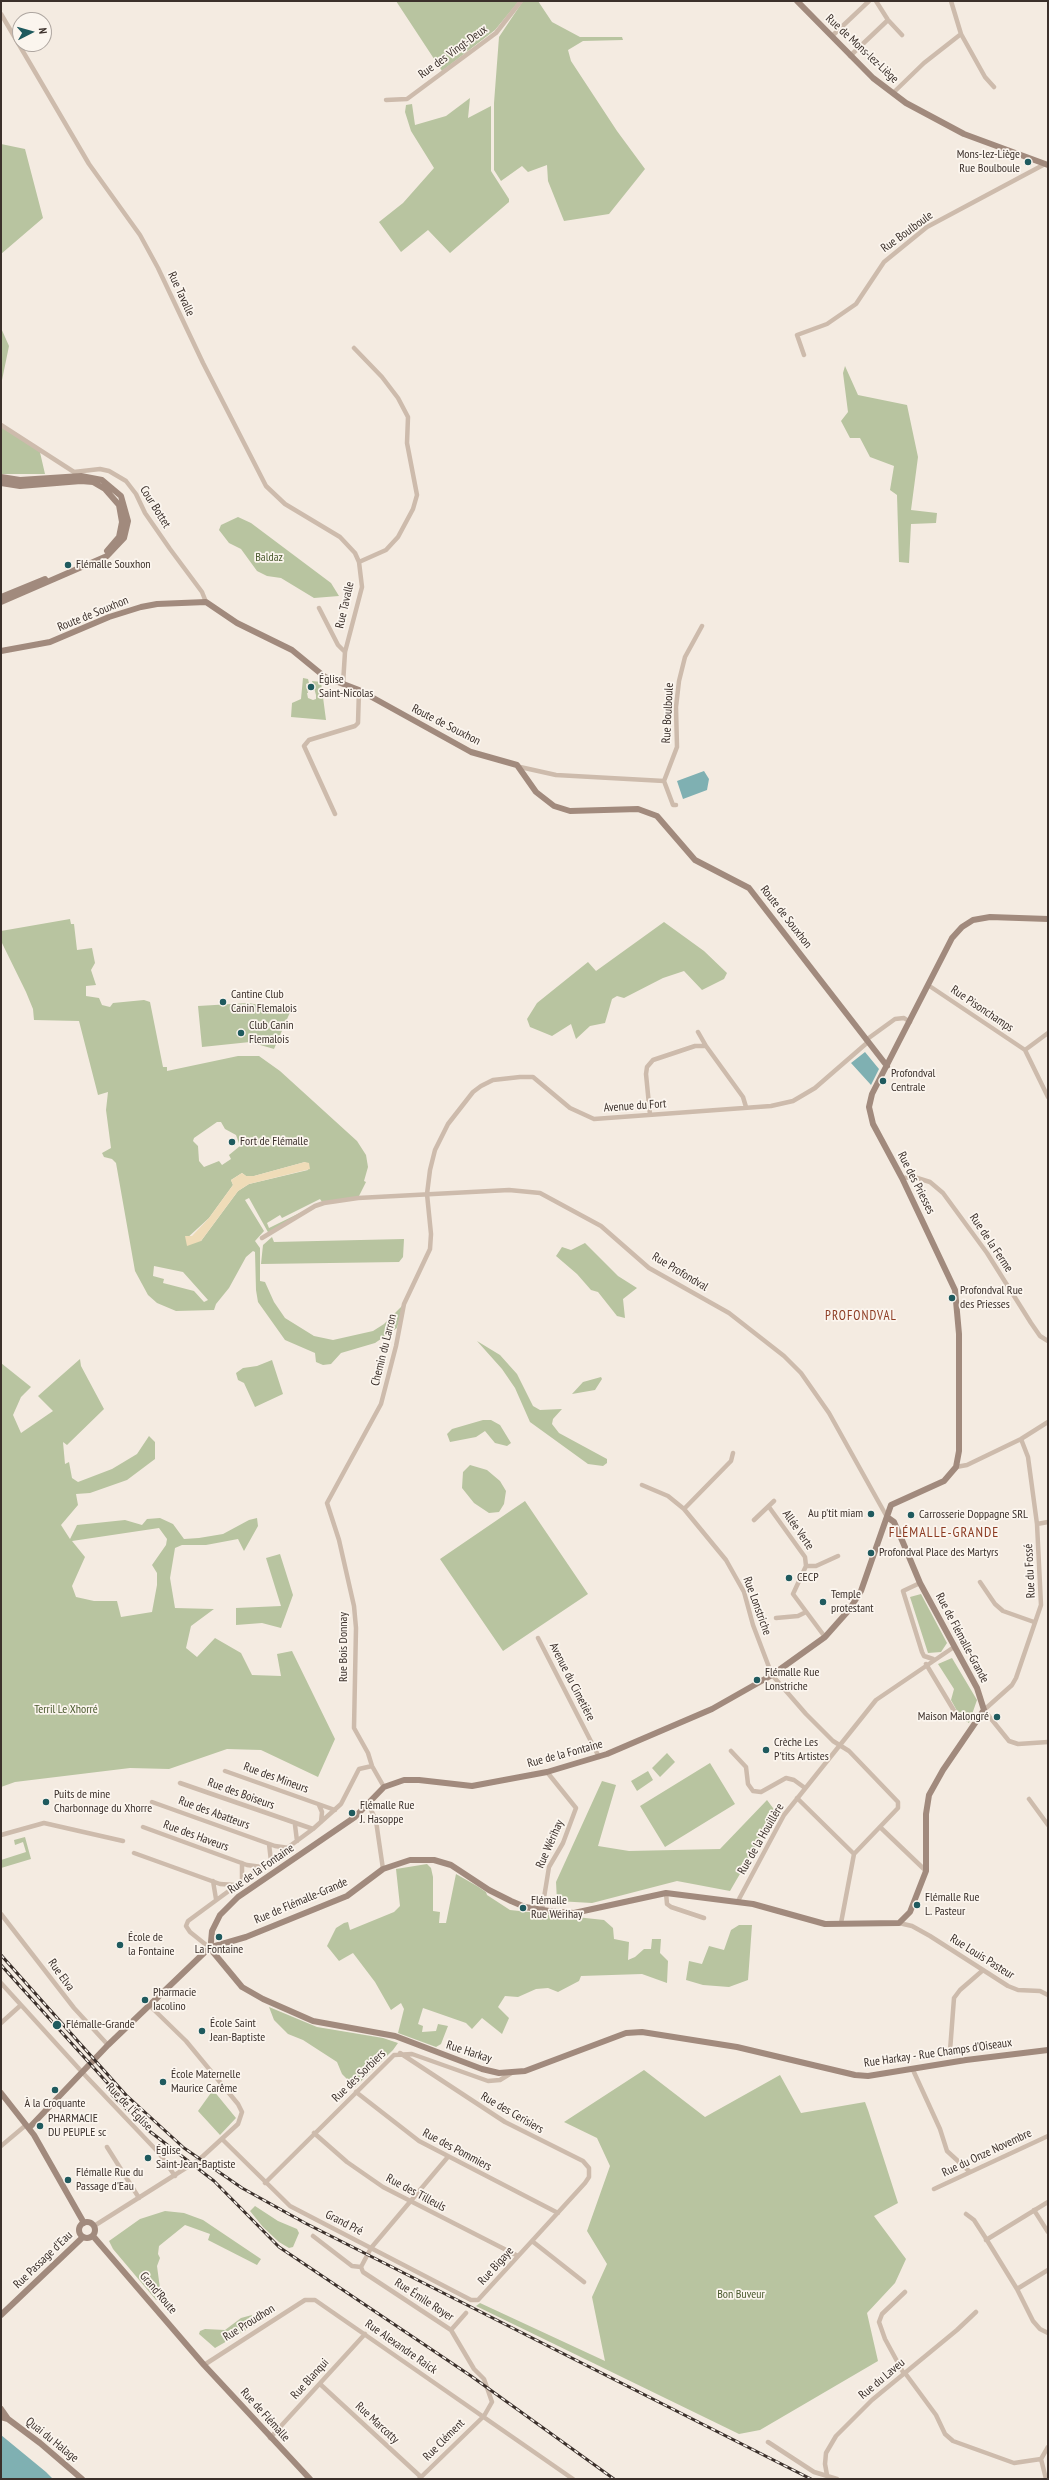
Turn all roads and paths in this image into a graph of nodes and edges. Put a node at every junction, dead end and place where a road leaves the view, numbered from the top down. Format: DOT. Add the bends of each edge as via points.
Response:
graph roads {
  1 [pos="521,1"];
  2 [pos="797,1"];
  3 [pos="869,1"];
  4 [pos="876,1"];
  5 [pos="951,1"];
  6 [pos="1,14"];
  7 [pos="888,20"];
  8 [pos="902,34"];
  9 [pos="961,34"];
  10 [pos="832,36"];
  11 [pos="850,56"];
  12 [pos="994,87"];
  13 [pos="892,93"];
  14 [pos="386,100"];
  15 [pos="1046,165"];
  16 [pos="354,348"];
  17 [pos="804,355"];
  18 [pos="1,425"];
  19 [pos="1,477"];
  20 [pos="1,483"];
  21 [pos="359,562"];
  22 [pos="1,597"];
  23 [pos="1,602"];
  24 [pos="206,602"];
  25 [pos="319,608"];
  26 [pos="702,626"];
  27 [pos="1,651"];
  28 [pos="345,652"];
  29 [pos="343,684"];
  30 [pos="359,690"];
  31 [pos="520,767"];
  32 [pos="664,781"];
  33 [pos="676,805"];
  34 [pos="335,814"];
  35 [pos="1048,919"];
  36 [pos="928,985"];
  37 [pos="910,1022"];
  38 [pos="698,1032"];
  39 [pos="1048,1033"];
  40 [pos="867,1041"];
  41 [pos="706,1046"];
  42 [pos="1025,1050"];
  43 [pos="887,1066"];
  44 [pos="1048,1097"];
  45 [pos="746,1107"];
  46 [pos="650,1115"];
  47 [pos="902,1178"];
  48 [pos="427,1194"];
  49 [pos="262,1238"];
  50 [pos="1048,1341"];
  51 [pos="1048,1422"];
  52 [pos="1021,1439"];
  53 [pos="733,1453"];
  54 [pos="956,1467"];
  55 [pos="642,1484"];
  56 [pos="774,1501"];
  57 [pos="327,1503"];
  58 [pos="769,1507"];
  59 [pos="684,1509"];
  60 [pos="887,1517"];
  61 [pos="754,1520"];
  62 [pos="1048,1522"];
  63 [pos="1037,1524"];
  64 [pos="838,1556"];
  65 [pos="806,1566"];
  66 [pos="980,1582"];
  67 [pos="920,1583"];
  68 [pos="806,1612"];
  69 [pos="776,1618"];
  70 [pos="1034,1622"];
  71 [pos="825,1637"];
  72 [pos="538,1638"];
  73 [pos="954,1647"];
  74 [pos="933,1659"];
  75 [pos="926,1664"];
  76 [pos="772,1675"];
  77 [pos="984,1710"];
  78 [pos="956,1714"];
  79 [pos="1048,1742"];
  80 [pos="840,1746"];
  81 [pos="731,1752"];
  82 [pos="599,1757"];
  83 [pos="372,1766"];
  84 [pos="225,1771"];
  85 [pos="547,1772"];
  86 [pos="180,1783"];
  87 [pos="384,1787"];
  88 [pos="805,1788"];
  89 [pos="797,1798"];
  90 [pos="1029,1799"];
  91 [pos="152,1802"];
  92 [pos="368,1803"];
  93 [pos="319,1805"];
  94 [pos="335,1810"];
  95 [pos="321,1822"];
  96 [pos="295,1825"];
  97 [pos="1048,1825"];
  98 [pos="143,1827"];
  99 [pos="880,1827"];
  100 [pos="313,1829"];
  101 [pos="1,1835"];
  102 [pos="124,1841"];
  103 [pos="297,1841"];
  104 [pos="269,1844"];
  105 [pos="289,1848"];
  106 [pos="134,1853"];
  107 [pos="854,1854"];
  108 [pos="270,1860"];
  109 [pos="242,1863"];
  110 [pos="262,1867"];
  111 [pos="383,1869"];
  112 [pos="926,1871"];
  113 [pos="242,1880"];
  114 [pos="213,1881"];
  115 [pos="235,1885"];
  116 [pos="666,1893"];
  117 [pos="216,1899"];
  118 [pos="738,1901"];
  119 [pos="542,1910"];
  120 [pos="1,1914"];
  121 [pos="704,1918"];
  122 [pos="840,1923"];
  123 [pos="899,1924"];
  124 [pos="930,1936"];
  125 [pos="211,1946"];
  126 [pos="982,1971"];
  127 [pos="1,1983"];
  128 [pos="1048,1995"];
  129 [pos="21,2005"];
  130 [pos="150,2006"];
  131 [pos="1,2023"];
  132 [pos="108,2045"];
  133 [pos="1048,2050"];
  134 [pos="950,2051"];
  135 [pos="400,2053"];
  136 [pos="763,2054"];
  137 [pos="913,2070"];
  138 [pos="82,2072"];
  139 [pos="513,2072"];
  140 [pos="356,2092"];
  141 [pos="1,2093"];
  142 [pos="28,2127"];
  143 [pos="314,2133"];
  144 [pos="1048,2136"];
  145 [pos="222,2139"];
  146 [pos="1,2146"];
  147 [pos="107,2147"];
  148 [pos="202,2157"];
  149 [pos="447,2158"];
  150 [pos="189,2166"];
  151 [pos="970,2172"];
  152 [pos="175,2176"];
  153 [pos="265,2183"];
  154 [pos="934,2189"];
  155 [pos="575,2194"];
  156 [pos="139,2198"];
  157 [pos="410,2202"];
  158 [pos="1048,2202"];
  159 [pos="1034,2210"];
  160 [pos="558,2213"];
  161 [pos="966,2214"];
  162 [pos="84,2223"];
  163 [pos="94,2226"];
  164 [pos="1048,2232"];
  165 [pos="93,2236"];
  166 [pos="313,2236"];
  167 [pos="82,2237"];
  168 [pos="986,2240"];
  169 [pos="532,2242"];
  170 [pos="371,2248"];
  171 [pos="518,2256"];
  172 [pos="361,2267"];
  173 [pos="1048,2270"];
  174 [pos="584,2282"];
  175 [pos="1017,2289"];
  176 [pos="905,2292"];
  177 [pos="305,2300"];
  178 [pos="474,2301"];
  179 [pos="976,2312"];
  180 [pos="466,2313"];
  181 [pos="1,2315"];
  182 [pos="451,2330"];
  183 [pos="1048,2333"];
  184 [pos="365,2334"];
  185 [pos="204,2365"];
  186 [pos="904,2373"];
  187 [pos="320,2384"];
  188 [pos="1,2409"];
  189 [pos="484,2416"];
  190 [pos="4,2418"];
  191 [pos="270,2438"];
  192 [pos="768,2442"];
  193 [pos="1048,2447"];
  194 [pos="1041,2459"];
  195 [pos="827,2475"];
  196 [pos="420,2478"];
  197 [pos="82,2479"];
  198 [pos="310,2479"];
  199 [pos="573,2479"];
  200 [pos="837,2479"];
  201 [pos="1046,2479"];
  1 -- 14 [label="street, Rue des Vingt-Deux" via="496,33 407,99"];
  2 -- 10 [label="street, Rue de Mons-lez-Liège"];
  3 -- 10 [label="street"];
  4 -- 7 [label="street"];
  5 -- 9 [label="street"];
  6 -- 21 [label="street, Rue Tavalle" via="89,164 140,235 266,486 285,504 340,536 355,553"];
  7 -- 8 [label="street"];
  7 -- 11 [label="street"];
  9 -- 12 [label="street" via="985,77"];
  9 -- 13 [label="street" via="924,63"];
  10 -- 11 [label="street, Rue de Mons-lez-Liège"];
  11 -- 13 [label="street, Rue de Mons-lez-Liège"];
  13 -- 15 [label="street, Rue de Mons-lez-Liège" via="964,134"];
  15 -- 17 [label="street, Rue Boulboule" via="927,227 884,262 856,304 827,324 797,334"];
  16 -- 21 [label="street" via="382,377 408,417 407,443 417,495 413,509 398,537 386,550"];
  18 -- 24 [label="street, Cour Bottet" via="74,472 100,469 109,471 126,482 136,494 145,514 200,588"];
  19 -- 23 [label="street" via="20,480 93,477 109,485 121,496 128,521 124,538 107,556"];
  20 -- 22 [label="street" via="20,486 74,481 93,482 116,499 122,522 119,537 104,553"];
  21 -- 28 [label="street, Rue Tavalle" via="362,588"];
  24 -- 27 [label="street, Route de Souxhon" via="141,607 108,617 50,642"];
  24 -- 29 [label="street, Route de Souxhon" via="237,623 292,650 325,677"];
  25 -- 28 [label="street, Rue Tavalle" via="338,645"];
  26 -- 32 [label="street, Rue Boulboule" via="685,657 679,681 676,707 677,747"];
  28 -- 29 [label="street, Rue Tavalle"];
  29 -- 30 [label="street, Route de Souxhon"];
  30 -- 31 [label="street, Route de Souxhon" via="471,752"];
  30 -- 34 [label="street" via="358,723 309,740 304,746"];
  31 -- 32 [label="street" via="556,775"];
  31 -- 40 [label="street, Route de Souxhon" via="536,792 554,806 570,811 638,809 657,816 695,860 749,888"];
  32 -- 33 [label="street" via="673,805"];
  35 -- 36 [label="street, Rue des Priesses" via="990,917 973,920 952,938"];
  36 -- 37 [label="street, Rue des Priesses"];
  36 -- 42 [label="street, Rue Pisonchamps"];
  37 -- 40 [label="street, Avenue du Fort" via="904,1018 896,1019"];
  37 -- 43 [label="street, Rue des Priesses"];
  38 -- 41 [label="street"];
  39 -- 42 [label="street"];
  40 -- 43 [label="street, Route de Souxhon"];
  40 -- 45 [label="street, Avenue du Fort" via="815,1088 793,1100 771,1106"];
  41 -- 45 [label="street" via="742,1097"];
  41 -- 46 [label="street" via="694,1046 653,1060 647,1067"];
  42 -- 44 [label="street"];
  43 -- 47 [label="street, Rue des Priesses" via="872,1094 869,1107 873,1124"];
  45 -- 46 [label="street, Avenue du Fort"];
  46 -- 48 [label="street, Avenue du Fort" via="594,1119 570,1108 533,1077 507,1078 486,1083 472,1092 448,1124 435,1150"];
  47 -- 50 [label="street, Rue de la Ferme" via="914,1177 930,1182 943,1193 987,1253 1030,1323 1040,1336"];
  47 -- 54 [label="street, Rue des Priesses" via="957,1296 959,1451"];
  48 -- 49 [label="street" via="358,1198 324,1203"];
  48 -- 57 [label="street, Chemin du Larron" via="430,1249 404,1304 381,1404"];
  48 -- 60 [label="street, Rue Profondval" via="526,1190 540,1193 601,1226 650,1268 729,1312 784,1356 814,1389"];
  51 -- 52 [label="street"];
  52 -- 54 [label="street" via="967,1465"];
  52 -- 63 [label="street, Rue du Fossé" via="1028,1458"];
  53 -- 59 [label="street" via="731,1461"];
  54 -- 60 [label="street" via="944,1481 891,1505"];
  55 -- 59 [label="street, Rue Lonstriche" via="668,1496"];
  56 -- 58 [label="street, Allée Verte"];
  57 -- 83 [label="street, Rue Bois Donnay" via="339,1540 354,1606 354,1728"];
  58 -- 61 [label="street, Allée Verte"];
  58 -- 65 [label="street, Allée Verte" via="805,1558"];
  59 -- 76 [label="street, Rue Lonstriche" via="726,1560 742,1588"];
  60 -- 67 [label="street, Rue de Flémalle-Grande" via="894,1522"];
  60 -- 71 [label="street, Rue de la Fontaine" via="860,1591 849,1610"];
  62 -- 63 [label="street"];
  63 -- 70 [label="street, Rue du Fossé" via="1042,1594 1041,1605"];
  64 -- 65 [label="street, Allée Verte" via="814,1566"];
  65 -- 68 [label="street, Allée Verte" via="793,1594"];
  66 -- 70 [label="street" via="1003,1611"];
  67 -- 73 [label="street, Rue de Flémalle-Grande"];
  67 -- 74 [label="street" via="903,1591 922,1652 924,1656"];
  68 -- 69 [label="street" via="798,1616"];
  68 -- 71 [label="street, Allée Verte"];
  70 -- 77 [label="street, Rue du Fossé" via="1016,1679"];
  71 -- 76 [label="street, Rue de la Fontaine"];
  72 -- 82 [label="street, Avenue du Cimetière"];
  73 -- 74 [label="street, Rue de la Houillère"];
  73 -- 77 [label="street, Rue de Flémalle-Grande" via="977,1688"];
  74 -- 75 [label="street, Rue de la Houillère"];
  75 -- 78 [label="street"];
  75 -- 80 [label="street, Rue de la Houillère" via="881,1695"];
  76 -- 80 [label="street, Rue Lonstriche" via="806,1714"];
  76 -- 82 [label="street, Rue de la Fontaine" via="712,1709"];
  77 -- 79 [label="street" via="1009,1741 1018,1744"];
  77 -- 112 [label="street" via="929,1795 926,1814"];
  80 -- 88 [label="street, Rue de la Houillère"];
  80 -- 99 [label="street, Rue Lonstriche" via="849,1751 898,1802 898,1808"];
  81 -- 88 [label="street, Rue de la Houillère" via="746,1767 748,1784 753,1791 761,1792 786,1778"];
  82 -- 85 [label="street, Rue de la Fontaine"];
  83 -- 87 [label="street, Rue Bois Donnay"];
  83 -- 94 [label="street" via="362,1767 356,1772 345,1797"];
  84 -- 93 [label="street, Rue des Mineurs"];
  85 -- 87 [label="street, Rue de la Fontaine" via="472,1786 404,1780"];
  85 -- 119 [label="street, Rue Wérihay" via="576,1808 563,1844 549,1867"];
  86 -- 96 [label="street, Rue des Boiseurs"];
  87 -- 92 [label="street, Rue de la Fontaine"];
  88 -- 89 [label="street, Rue de la Houillère"];
  89 -- 107 [label="street"];
  89 -- 118 [label="street, Rue de la Houillère" via="784,1815"];
  90 -- 97 [label="street"];
  91 -- 104 [label="street, Rue des Abatteurs"];
  92 -- 111 [label="street" via="376,1821"];
  92 -- 125 [label="street, Rue de la Fontaine" via="355,1817 238,1896 220,1915 212,1931"];
  93 -- 94 [label="street, Rue des Mineurs"];
  93 -- 95 [label="street, Rue des Mineurs" via="322,1812"];
  94 -- 95 [label="street"];
  95 -- 100 [label="street"];
  96 -- 100 [label="street, Rue des Boiseurs"];
  96 -- 103 [label="street"];
  98 -- 109 [label="street, Rue des Haveurs"];
  99 -- 107 [label="street, Rue Lonstriche"];
  99 -- 112 [label="street"];
  100 -- 103 [label="street"];
  101 -- 102 [label="street" via="44,1823"];
  103 -- 105 [label="street"];
  104 -- 105 [label="street, Rue des Abatteurs"];
  104 -- 108 [label="street"];
  105 -- 108 [label="street"];
  106 -- 114 [label="street"];
  107 -- 122 [label="street"];
  108 -- 110 [label="street"];
  109 -- 110 [label="street, Rue des Haveurs"];
  109 -- 113 [label="street"];
  110 -- 113 [label="street"];
  111 -- 119 [label="street, Rue de Flémalle-Grande" via="410,1860 434,1860 451,1865 511,1901"];
  111 -- 125 [label="street, Rue de Flémalle-Grande" via="347,1896 246,1937"];
  112 -- 123 [label="street" via="910,1912"];
  113 -- 115 [label="street"];
  114 -- 115 [label="street"];
  114 -- 117 [label="street"];
  115 -- 117 [label="street"];
  116 -- 118 [label="street, Rue de Flémalle-Grande"];
  116 -- 119 [label="street, Rue de Flémalle-Grande" via="574,1913"];
  116 -- 121 [label="street" via="667,1904 671,1908"];
  117 -- 125 [label="street" via="188,1921 186,1926 190,1932"];
  118 -- 122 [label="street, Rue de Flémalle-Grande" via="824,1924"];
  120 -- 132 [label="street, Rue Elva" via="71,2004"];
  122 -- 123 [label="street, Rue de Flémalle-Grande"];
  123 -- 124 [label="street, Rue de Flémalle-Grande" via="912,1926"];
  124 -- 126 [label="street, Rue Louis Pasteur"];
  125 -- 130 [label="street"];
  125 -- 139 [label="street, Rue Harkay" via="228,1973 242,1987 313,2021 395,2036 482,2069 499,2073"];
  126 -- 128 [label="street, Rue Louis Pasteur" via="1014,1989 1040,1991"];
  126 -- 134 [label="street" via="954,1998"];
  127 -- 129 [label="street, Rue de l'Église"];
  129 -- 131 [label="street"];
  129 -- 138 [label="street, Rue de l'Église"];
  130 -- 132 [label="street"];
  130 -- 145 [label="street" via="186,2041 241,2109 242,2116 238,2124"];
  132 -- 138 [label="street"];
  133 -- 137 [label="street, Rue Harkay - Rue Champs d'Oiseaux" via="966,2060"];
  135 -- 139 [label="street, Rue des Sorbiers" via="412,2054 488,2081 500,2080"];
  135 -- 140 [label="street, Rue des Sorbiers" via="392,2056"];
  135 -- 155 [label="street, Rue des Cerisiers" via="505,2122 586,2163 589,2177"];
  136 -- 137 [label="street, Rue Harkay - Rue Champs d'Oiseaux" via="855,2076"];
  136 -- 139 [label="street, Rue Harkay" via="659,2034 626,2033 525,2071"];
  137 -- 151 [label="street" via="940,2129 947,2151"];
  138 -- 142 [label="street"];
  138 -- 152 [label="street, Rue de l'Église" via="159,2153"];
  140 -- 143 [label="street, Rue des Sorbiers"];
  140 -- 149 [label="street, Rue des Pommiers" via="400,2128"];
  141 -- 142 [label="street"];
  142 -- 146 [label="street"];
  142 -- 162 [label="street"];
  143 -- 153 [label="street, Rue des Sorbiers"];
  143 -- 157 [label="street, Rue des Tilleuls" via="361,2172"];
  144 -- 151 [label="street, Rue du Onze Novembre"];
  145 -- 148 [label="street"];
  145 -- 153 [label="street, Grand Pré"];
  147 -- 156 [label="street"];
  149 -- 157 [label="street"];
  149 -- 160 [label="street, Rue des Pommiers"];
  150 -- 152 [label="street"];
  151 -- 154 [label="street, Rue du Onze Novembre"];
  152 -- 156 [label="street"];
  153 -- 170 [label="street, Grand Pré" via="295,2208"];
  155 -- 160 [label="street, Rue Bigaye"];
  156 -- 163 [label="street"];
  157 -- 170 [label="street"];
  157 -- 171 [label="street, Rue des Tilleuls"];
  158 -- 159 [label="street"];
  159 -- 164 [label="street"];
  159 -- 168 [label="street"];
  160 -- 169 [label="street, Rue Bigaye"];
  161 -- 168 [label="street" via="974,2220"];
  162 -- 163 [label="street" via="89,2222"];
  162 -- 167 [label="street" via="79,2229"];
  163 -- 165 [label="street"];
  165 -- 167 [label="street"];
  165 -- 185 [label="street, Grand'Route"];
  166 -- 172 [label="street, Rue Émile Royer" via="352,2266"];
  167 -- 181 [label="street, Rue Passage d'Eau"];
  168 -- 175 [label="street"];
  169 -- 171 [label="street, Rue Bigaye"];
  169 -- 174 [label="street"];
  170 -- 172 [label="street"];
  170 -- 178 [label="street, Grand Pré"];
  171 -- 178 [label="street, Rue Bigaye" via="480,2298"];
  172 -- 182 [label="street, Rue Émile Royer" via="363,2272"];
  173 -- 175 [label="street"];
  175 -- 183 [label="street" via="1033,2321"];
  176 -- 186 [label="street" via="882,2314 879,2322 885,2339"];
  177 -- 184 [label="street, Rue Alexandre Raick" via="315,2300"];
  177 -- 185 [label="street, Rue Proudhon"];
  179 -- 186 [label="street, Rue du Laveu"];
  180 -- 182 [label="street"];
  182 -- 189 [label="street, Rue Émile Royer" via="486,2384 492,2402"];
  184 -- 187 [label="street, Rue Blanqui"];
  184 -- 189 [label="street, Rue Alexandre Raick"];
  185 -- 191 [label="street, Rue de Flémalle"];
  186 -- 194 [label="street" via="934,2412 950,2439 1010,2462 1021,2463"];
  186 -- 195 [label="street, Rue du Laveu" via="866,2405 830,2443 825,2460"];
  187 -- 191 [label="street, Rue Blanqui"];
  187 -- 196 [label="street, Rue Marcotty"];
  188 -- 190 [label="street, Quai du Halage"];
  189 -- 196 [label="street, Rue Clément"];
  189 -- 199 [label="street"];
  190 -- 197 [label="street, Quai du Halage"];
  191 -- 198 [label="street, Rue de Flémalle"];
  192 -- 195 [label="street" via="814,2472"];
  193 -- 194 [label="street"];
  194 -- 201 [label="street"];
  195 -- 200 [label="street"];
}
